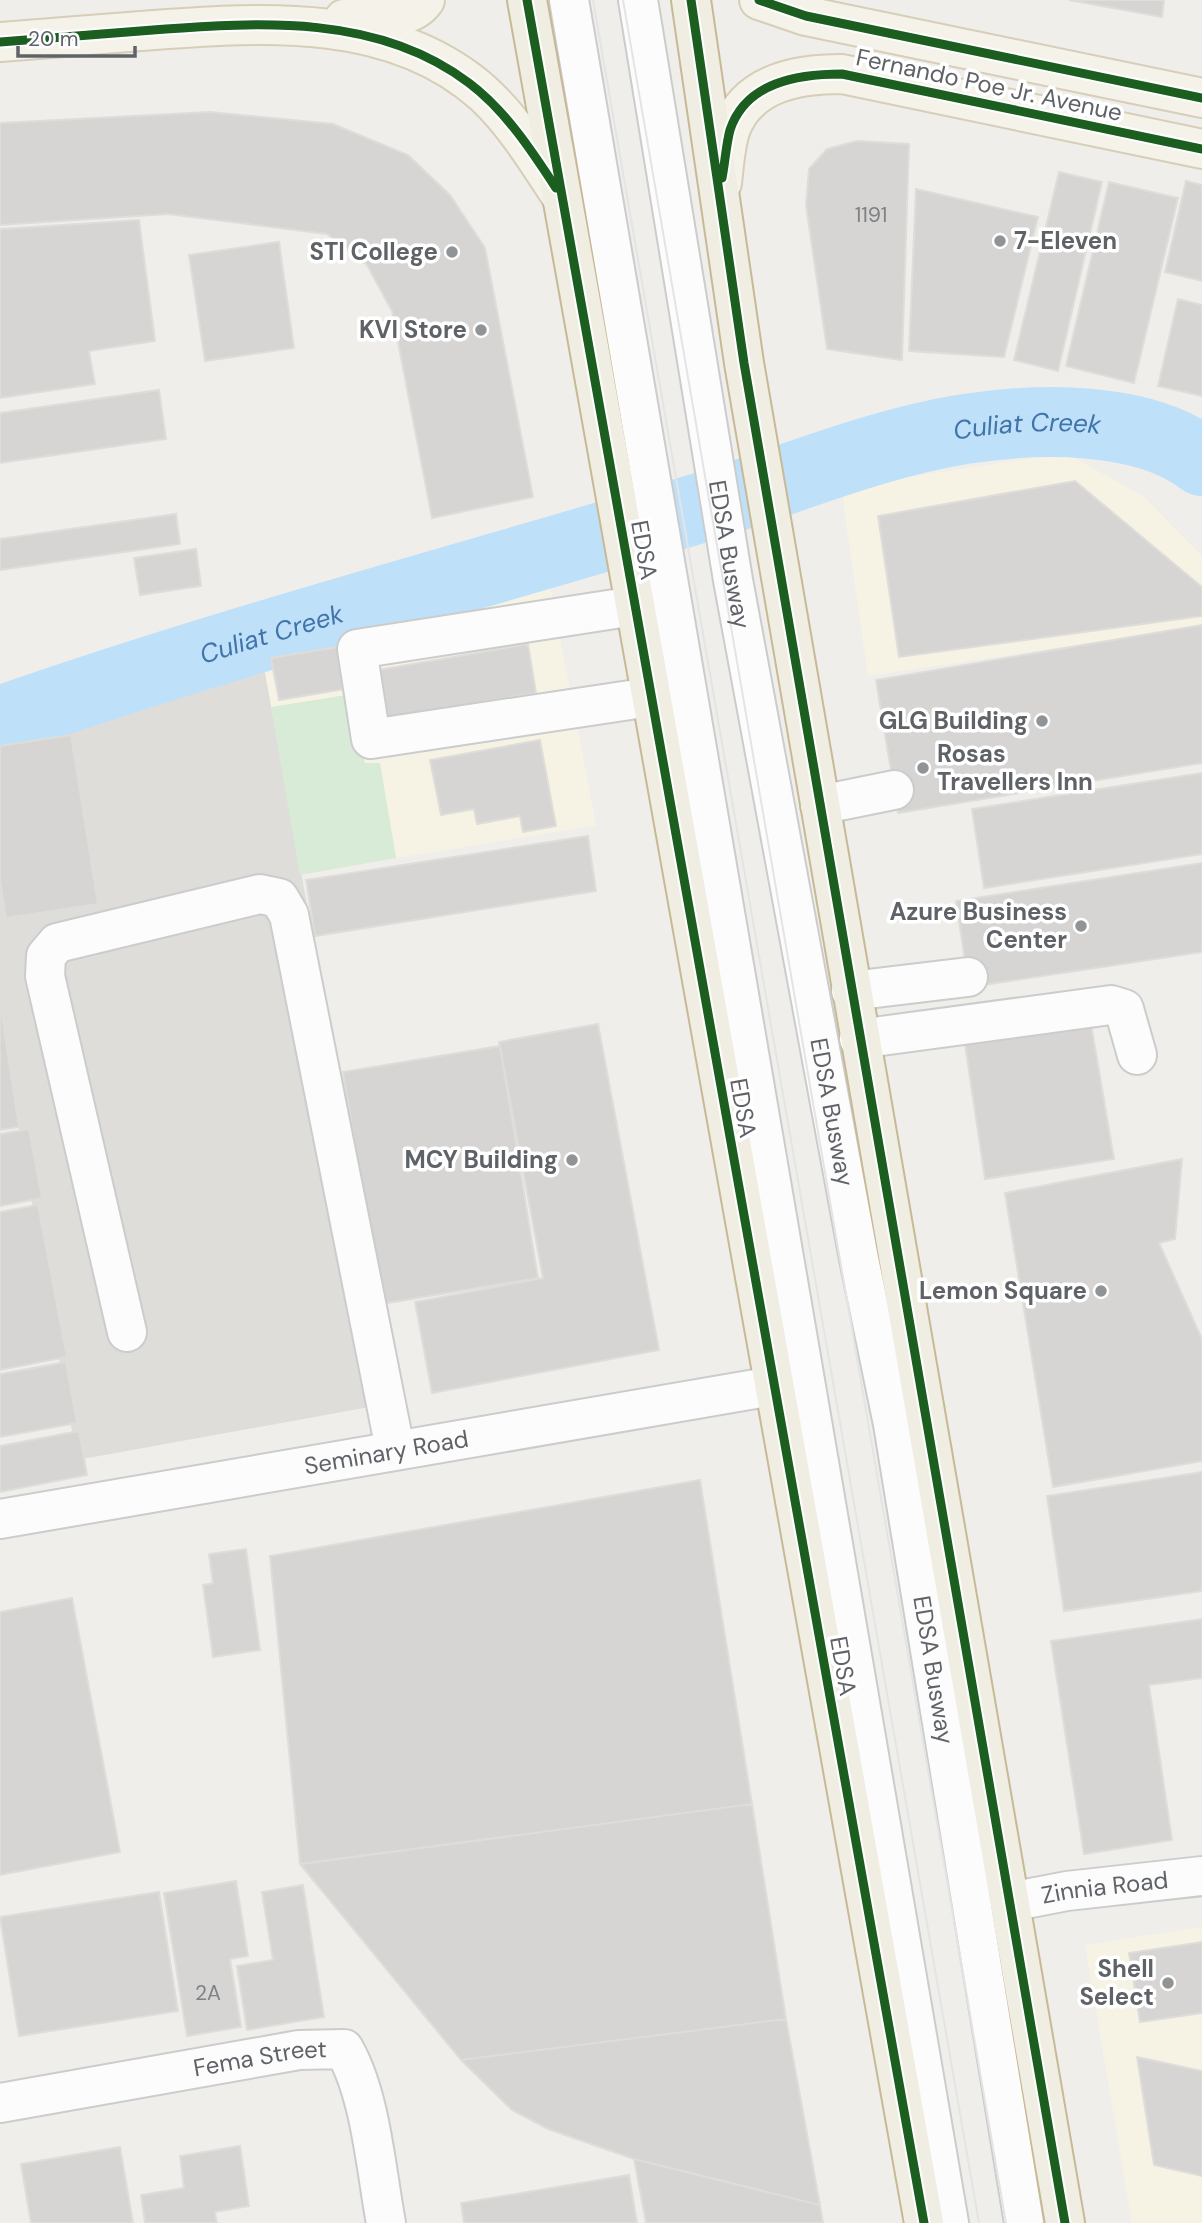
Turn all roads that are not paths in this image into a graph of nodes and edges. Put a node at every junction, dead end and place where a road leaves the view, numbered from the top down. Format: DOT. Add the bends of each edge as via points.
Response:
graph roads {
  1 [pos="425,0"];
  2 [pos="527,0"];
  3 [pos="569,0"];
  4 [pos="638,0"];
  5 [pos="691,0"];
  6 [pos="759,0"];
  7 [pos="244,24"];
  8 [pos="0,42"];
  9 [pos="1201,92"];
  10 [pos="1202,149"];
  11 [pos="720,195"];
  12 [pos="561,196"];
  13 [pos="633,601"];
  14 [pos="650,697"];
  15 [pos="894,790"];
  16 [pos="820,805"];
  17 [pos="968,977"];
  18 [pos="851,991"];
  19 [pos="859,1039"];
  20 [pos="1137,1055"];
  21 [pos="127,1332"];
  22 [pos="773,1386"];
  23 [pos="395,1449"];
  24 [pos="0,1519"];
  25 [pos="1202,1876"];
  26 [pos="1010,1902"];
  27 [pos="0,2103"];
  28 [pos="386,2223"];
  29 [pos="924,2223"];
  30 [pos="949,2223"];
  31 [pos="1024,2223"];
  32 [pos="1065,2223"];
  1 -- 7 [label="main road" via="416,10 401,15"];
  2 -- 12 [label="highway, EDSA"];
  3 -- 30 [label="street"];
  4 -- 31 [label="street, EDSA Busway" via="733,580 893,1424"];
  5 -- 11 [label="highway"];
  6 -- 9 [label="main road, Fernando Poe Jr. Avenue" via="806,16"];
  7 -- 8 [label="main road"];
  7 -- 12 [label="main road" via="366,35 428,57 491,102"];
  10 -- 11 [label="main road, Fernando Poe Jr. Avenue" via="842,74 811,76 777,83 755,93 746,104 731,128"];
  11 -- 16 [label="highway"];
  12 -- 13 [label="highway, EDSA"];
  13 -- 14 [label="highway, EDSA"];
  13 -- 14 [label="street" via="356,649 371,739"];
  14 -- 22 [label="highway, EDSA"];
  15 -- 16 [label="street"];
  16 -- 18 [label="highway"];
  17 -- 18 [label="street"];
  18 -- 19 [label="highway"];
  19 -- 20 [label="street" via="1111,1005 1124,1009"];
  19 -- 26 [label="highway"];
  21 -- 23 [label="street" via="45,976 46,957 57,943 260,894 279,898 289,915"];
  22 -- 23 [label="street, Seminary Road"];
  22 -- 29 [label="highway, EDSA"];
  23 -- 24 [label="street, Seminary Road"];
  25 -- 26 [label="street, Zinnia Road"];
  26 -- 32 [label="highway"];
  27 -- 28 [label="street, Fema Street" via="299,2050 344,2049 354,2066 362,2099"];
}
